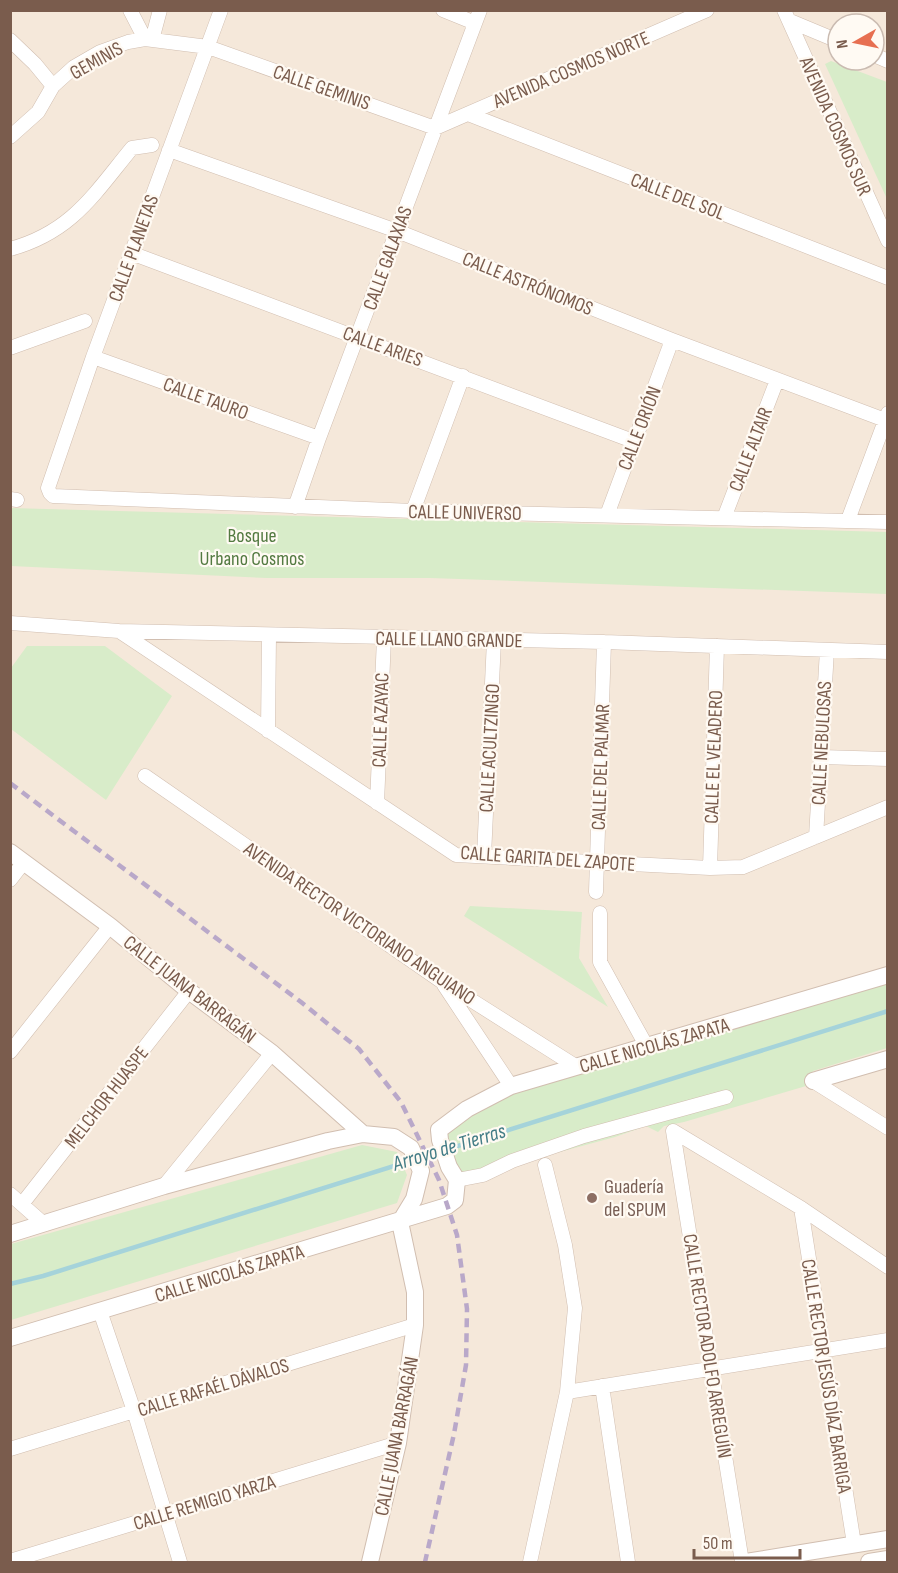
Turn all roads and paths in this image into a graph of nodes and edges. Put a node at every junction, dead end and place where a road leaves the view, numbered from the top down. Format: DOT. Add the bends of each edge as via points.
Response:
graph roads {
  1 [pos="130,10"];
  2 [pos="160,10"];
  3 [pos="221,10"];
  4 [pos="443,10"];
  5 [pos="706,10"];
  6 [pos="787,16"];
  7 [pos="478,17"];
  8 [pos="826,35"];
  9 [pos="149,39"];
  10 [pos="10,40"];
  11 [pos="208,47"];
  12 [pos="53,86"];
  13 [pos="468,114"];
  14 [pos="435,128"];
  15 [pos="10,137"];
  16 [pos="152,145"];
  17 [pos="170,150"];
  18 [pos="397,231"];
  19 [pos="888,241"];
  20 [pos="10,249"];
  21 [pos="131,253"];
  22 [pos="888,278"];
  23 [pos="85,321"];
  24 [pos="357,336"];
  25 [pos="672,340"];
  26 [pos="10,348"];
  27 [pos="93,357"];
  28 [pos="463,376"];
  29 [pos="777,380"];
  30 [pos="886,416"];
  31 [pos="319,438"];
  32 [pos="633,441"];
  33 [pos="48,488"];
  34 [pos="296,507"];
  35 [pos="413,511"];
  36 [pos="607,515"];
  37 [pos="724,518"];
  38 [pos="848,520"];
  39 [pos="888,522"];
  40 [pos="10,622"];
  41 [pos="119,631"];
  42 [pos="269,635"];
  43 [pos="384,638"];
  44 [pos="494,640"];
  45 [pos="604,642"];
  46 [pos="717,646"];
  47 [pos="827,650"];
  48 [pos="888,652"];
  49 [pos="268,731"];
  50 [pos="821,757"];
  51 [pos="888,759"];
  52 [pos="145,776"];
  53 [pos="377,803"];
  54 [pos="888,807"];
  55 [pos="816,837"];
  56 [pos="10,852"];
  57 [pos="484,856"];
  58 [pos="24,862"];
  59 [pos="597,863"];
  60 [pos="710,868"];
  61 [pos="10,880"];
  62 [pos="596,892"];
  63 [pos="600,913"];
  64 [pos="110,926"];
  65 [pos="888,975"];
  66 [pos="441,981"];
  67 [pos="189,991"];
  68 [pos="647,1047"];
  69 [pos="10,1053"];
  70 [pos="272,1053"];
  71 [pos="888,1059"];
  72 [pos="577,1067"];
  73 [pos="813,1081"];
  74 [pos="511,1086"];
  75 [pos="726,1097"];
  76 [pos="888,1128"];
  77 [pos="363,1134"];
  78 [pos="545,1165"];
  79 [pos="453,1174"];
  80 [pos="164,1186"];
  81 [pos="10,1194"];
  82 [pos="22,1204"];
  83 [pos="801,1208"];
  84 [pos="400,1222"];
  85 [pos="44,1224"];
  86 [pos="10,1234"];
  87 [pos="888,1267"];
  88 [pos="100,1311"];
  89 [pos="415,1325"];
  90 [pos="10,1338"];
  91 [pos="888,1340"];
  92 [pos="822,1350"];
  93 [pos="712,1368"];
  94 [pos="602,1386"];
  95 [pos="567,1392"];
  96 [pos="134,1411"];
  97 [pos="398,1443"];
  98 [pos="10,1449"];
  99 [pos="167,1513"];
  100 [pos="888,1539"];
  101 [pos="854,1544"];
  102 [pos="888,1559"];
  103 [pos="10,1561"];
  104 [pos="367,1561"];
  105 [pos="180,1563"];
  106 [pos="530,1563"];
  107 [pos="628,1563"];
  108 [pos="742,1563"];
  109 [pos="746,1563"];
  110 [pos="869,1563"];
  1 -- 9 [label="street"];
  2 -- 9 [label="street"];
  3 -- 11 [label="street, CALLE PLANETAS"];
  4 -- 7 [label="street"];
  5 -- 13 [label="street, AVENIDA COSMOS NORTE"];
  6 -- 8 [label="street"];
  6 -- 19 [label="street, AVENIDA COSMOS SUR"];
  7 -- 14 [label="street, CALLE GALAXIAS"];
  9 -- 11 [label="street, GEMINIS"];
  9 -- 12 [label="street, GEMINIS" via="100,52 74,67"];
  10 -- 12 [label="street"];
  11 -- 14 [label="street, CALLE GEMINIS"];
  11 -- 17 [label="street, CALLE PLANETAS"];
  12 -- 15 [label="street, GEMINIS" via="38,112"];
  13 -- 14 [label="street"];
  13 -- 22 [label="street, CALLE DEL SOL"];
  14 -- 18 [label="street, CALLE GALAXIAS"];
  16 -- 20 [label="street" via="132,148 67,222 46,236"];
  17 -- 18 [label="street, CALLE ASTRÓNOMOS"];
  17 -- 21 [label="street, CALLE PLANETAS"];
  18 -- 24 [label="street, CALLE GALAXIAS"];
  18 -- 25 [label="street, CALLE ASTRÓNOMOS"];
  21 -- 24 [label="street, CALLE ARIES"];
  21 -- 27 [label="street, CALLE PLANETAS"];
  23 -- 26 [label="street"];
  24 -- 28 [label="street, CALLE ARIES"];
  24 -- 31 [label="street, CALLE GALAXIAS"];
  25 -- 29 [label="street, CALLE ASTRÓNOMOS"];
  25 -- 32 [label="street, CALLE ORIÓN"];
  27 -- 31 [label="street, CALLE TAURO"];
  27 -- 33 [label="street, CALLE PLANETAS"];
  28 -- 32 [label="street, CALLE ARIES"];
  28 -- 35 [label="street"];
  29 -- 30 [label="street, CALLE ASTRÓNOMOS"];
  29 -- 37 [label="street, CALLE ALTAIR"];
  30 -- 38 [label="street"];
  31 -- 34 [label="street, CALLE GALAXIAS"];
  32 -- 36 [label="street, CALLE ORIÓN"];
  33 -- 34 [label="street, CALLE UNIVERSO" via="53,496"];
  34 -- 35 [label="street, CALLE UNIVERSO"];
  35 -- 36 [label="street, CALLE UNIVERSO"];
  36 -- 37 [label="street, CALLE UNIVERSO"];
  37 -- 38 [label="street, CALLE UNIVERSO"];
  38 -- 39 [label="street, CALLE UNIVERSO"];
  40 -- 41 [label="street, CALLE LLANO GRANDE"];
  41 -- 42 [label="street, CALLE LLANO GRANDE"];
  41 -- 49 [label="street, CALLE GARITA DEL ZAPOTE"];
  42 -- 43 [label="street, CALLE LLANO GRANDE"];
  42 -- 49 [label="street"];
  43 -- 44 [label="street, CALLE LLANO GRANDE"];
  43 -- 53 [label="street, CALLE AZAYAC"];
  44 -- 45 [label="street, CALLE LLANO GRANDE"];
  44 -- 57 [label="street, CALLE ACULTZINGO"];
  45 -- 46 [label="street, CALLE LLANO GRANDE"];
  45 -- 59 [label="street, CALLE DEL PALMAR"];
  46 -- 47 [label="street, CALLE LLANO GRANDE"];
  46 -- 60 [label="street, CALLE EL VELADERO"];
  47 -- 48 [label="street, CALLE LLANO GRANDE"];
  47 -- 50 [label="street, CALLE NEBULOSAS"];
  49 -- 53 [label="street, CALLE GARITA DEL ZAPOTE"];
  50 -- 51 [label="street"];
  50 -- 55 [label="street, CALLE NEBULOSAS"];
  52 -- 66 [label="street, AVENIDA RECTOR VICTORIANO ANGUIANO"];
  53 -- 57 [label="street, CALLE GARITA DEL ZAPOTE" via="456,855"];
  54 -- 55 [label="street, CALLE GARITA DEL ZAPOTE"];
  55 -- 60 [label="street, CALLE GARITA DEL ZAPOTE" via="743,867"];
  56 -- 58 [label="street, CALLE JUANA BARRAGÁN"];
  57 -- 59 [label="street, CALLE GARITA DEL ZAPOTE"];
  58 -- 61 [label="street"];
  58 -- 64 [label="street, CALLE JUANA BARRAGÁN"];
  59 -- 60 [label="street, CALLE GARITA DEL ZAPOTE"];
  59 -- 62 [label="street, CALLE DEL PALMAR"];
  63 -- 68 [label="street" via="600,962"];
  64 -- 67 [label="street, CALLE JUANA BARRAGÁN"];
  64 -- 69 [label="street"];
  65 -- 68 [label="street, CALLE NICOLÁS ZAPATA"];
  66 -- 72 [label="street, AVENIDA RECTOR VICTORIANO ANGUIANO"];
  66 -- 74 [label="street"];
  67 -- 70 [label="street, CALLE JUANA BARRAGÁN"];
  67 -- 82 [label="street, MELCHOR HUASPE"];
  68 -- 72 [label="street, CALLE NICOLÁS ZAPATA"];
  70 -- 77 [label="street, CALLE JUANA BARRAGÁN"];
  70 -- 80 [label="street"];
  71 -- 73 [label="street"];
  72 -- 74 [label="street, CALLE NICOLÁS ZAPATA"];
  73 -- 76 [label="street"];
  74 -- 79 [label="street, CALLE NICOLÁS ZAPATA" via="467,1109 439,1130"];
  75 -- 79 [label="street" via="584,1136 483,1175"];
  77 -- 80 [label="street"];
  77 -- 84 [label="street" via="394,1137 411,1148 421,1171 414,1199"];
  78 -- 95 [label="street" via="565,1245 575,1308"];
  79 -- 84 [label="street, CALLE NICOLÁS ZAPATA" via="455,1200"];
  80 -- 85 [label="street"];
  81 -- 82 [label="street"];
  82 -- 85 [label="street"];
  83 -- 87 [label="street"];
  83 -- 92 [label="street, CALLE RECTOR JESÚS DÍAZ BARRIGA"];
  83 -- 93 [label="street, CALLE RECTOR ADOLFO ARREGUÍN" via="673,1131"];
  84 -- 88 [label="street, CALLE NICOLÁS ZAPATA"];
  84 -- 89 [label="street, CALLE JUANA BARRAGÁN" via="415,1292"];
  85 -- 86 [label="street"];
  88 -- 90 [label="street, CALLE NICOLÁS ZAPATA"];
  88 -- 96 [label="street"];
  89 -- 96 [label="street, CALLE RAFAÉL DÁVALOS"];
  89 -- 97 [label="street, CALLE JUANA BARRAGÁN"];
  91 -- 92 [label="street"];
  92 -- 93 [label="street"];
  92 -- 101 [label="street, CALLE RECTOR JESÚS DÍAZ BARRIGA"];
  93 -- 94 [label="street"];
  93 -- 108 [label="street, CALLE RECTOR ADOLFO ARREGUÍN"];
  94 -- 95 [label="street"];
  94 -- 107 [label="street"];
  95 -- 106 [label="street"];
  96 -- 98 [label="street, CALLE RAFAÉL DÁVALOS"];
  96 -- 99 [label="street"];
  97 -- 99 [label="street, CALLE REMIGIO YARZA"];
  97 -- 104 [label="street, CALLE JUANA BARRAGÁN"];
  99 -- 103 [label="street, CALLE REMIGIO YARZA"];
  99 -- 105 [label="street"];
  100 -- 101 [label="street"];
  101 -- 109 [label="street"];
  102 -- 110 [label="street"];
}
